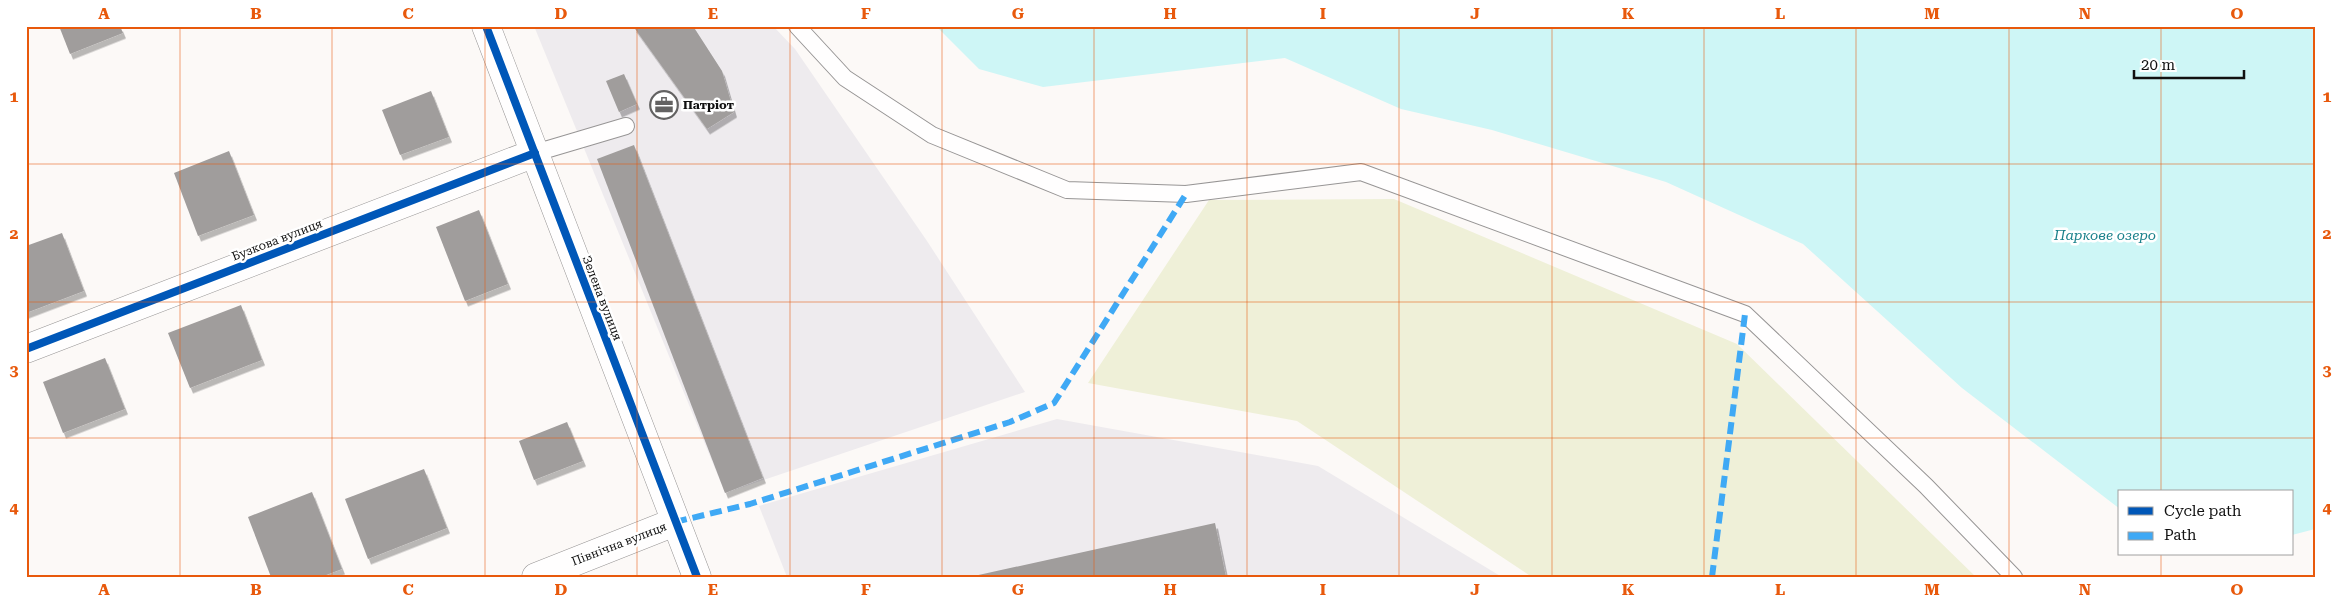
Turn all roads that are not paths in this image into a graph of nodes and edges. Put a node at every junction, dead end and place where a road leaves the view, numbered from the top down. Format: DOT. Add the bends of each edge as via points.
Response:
graph roads {
  1 [pos="486,26"];
  2 [pos="796,26"];
  3 [pos="626,126"];
  4 [pos="535,153"];
  5 [pos="26,349"];
  6 [pos="675,522"];
  7 [pos="536,577"];
  8 [pos="697,577"];
  9 [pos="2014,577"];
  1 -- 4 [label="street, Зелена вулиця"];
  2 -- 9 [label="lane" via="845,78 932,135 1068,190 1186,194 1361,172 1745,314 1926,486"];
  3 -- 4 [label="lane"];
  4 -- 5 [label="street, Бузкова вулиця"];
  4 -- 6 [label="street, Зелена вулиця"];
  6 -- 7 [label="street, Північна вулиця"];
  6 -- 8 [label="street, Зелена вулиця"];
}
